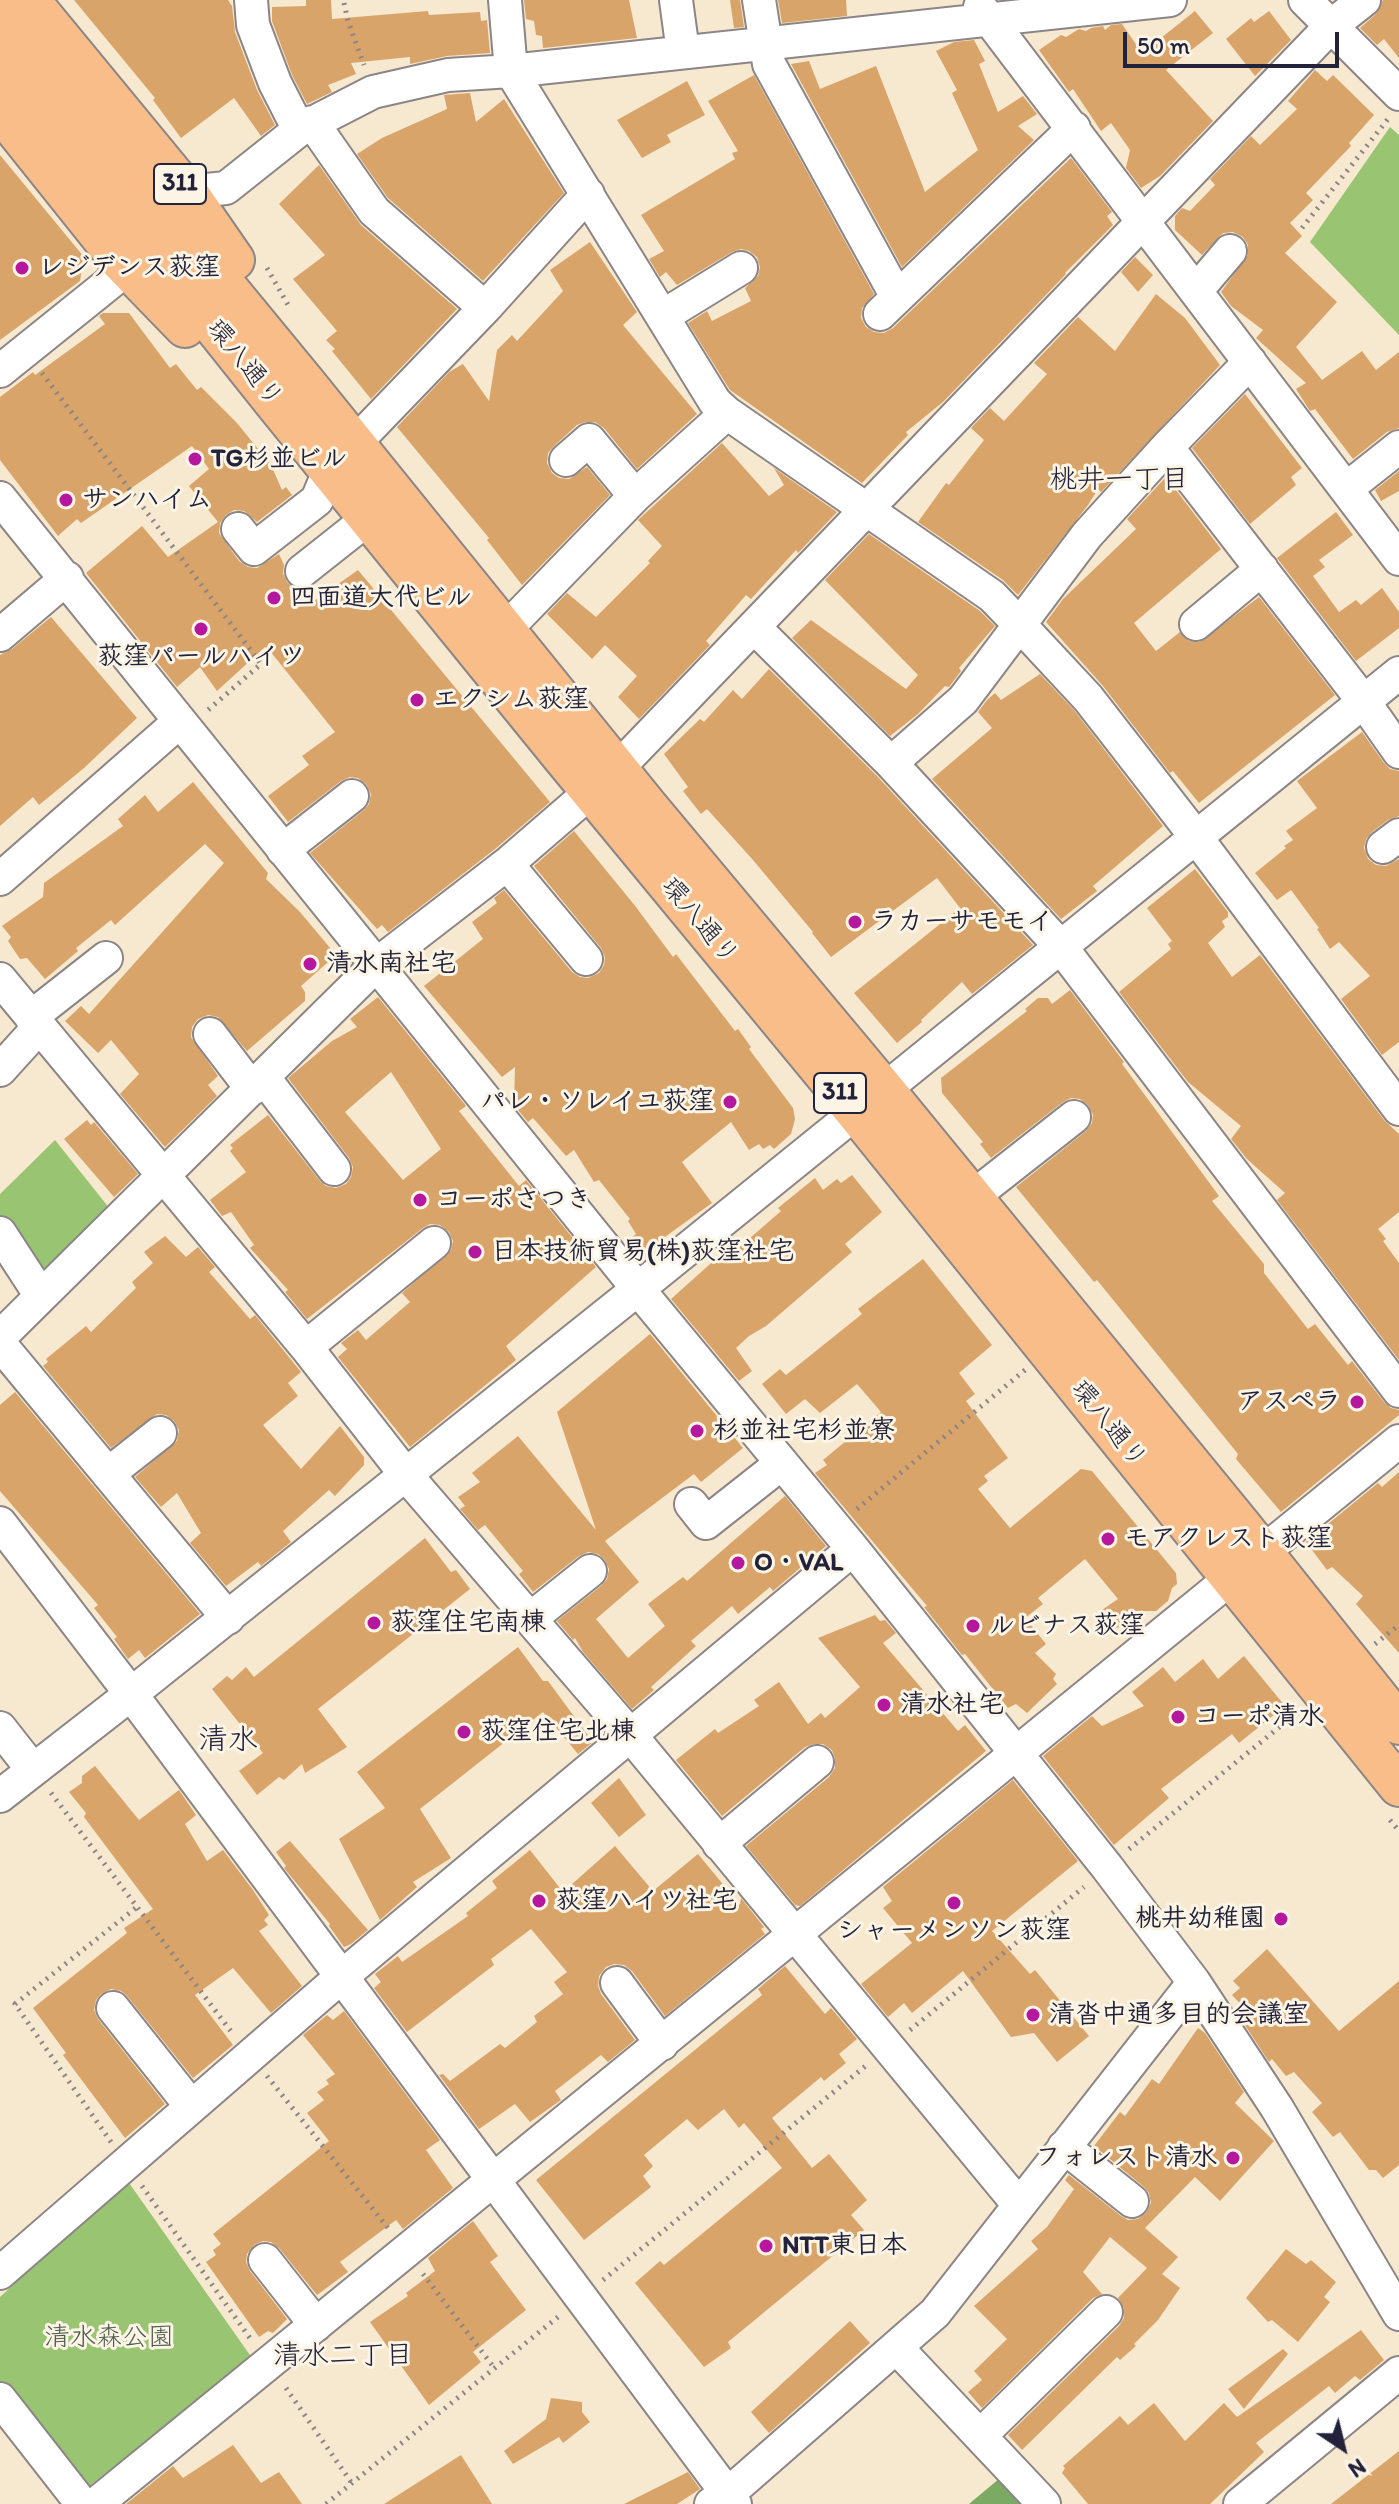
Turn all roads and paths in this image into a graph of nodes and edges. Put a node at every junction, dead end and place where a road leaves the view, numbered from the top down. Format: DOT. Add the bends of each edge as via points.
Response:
graph roads {
  1 [pos="29,0"];
  2 [pos="251,0"];
  3 [pos="505,0"];
  4 [pos="676,0"];
  5 [pos="759,0"];
  6 [pos="1170,0"];
  7 [pos="1305,0"];
  8 [pos="1364,0"];
  9 [pos="344,3"];
  10 [pos="982,9"];
  11 [pos="0,12"];
  12 [pos="1331,26"];
  13 [pos="765,43"];
  14 [pos="683,52"];
  15 [pos="0,58"];
  16 [pos="511,71"];
  17 [pos="373,92"];
  18 [pos="1394,106"];
  19 [pos="0,110"];
  20 [pos="306,126"];
  21 [pos="1074,128"];
  22 [pos="187,192"];
  23 [pos="588,194"];
  24 [pos="1144,222"];
  25 [pos="1302,228"];
  26 [pos="1230,251"];
  27 [pos="120,260"];
  28 [pos="741,268"];
  29 [pos="1196,291"];
  30 [pos="485,308"];
  31 [pos="663,316"];
  32 [pos="25,351"];
  33 [pos="1250,362"];
  34 [pos="0,371"];
  35 [pos="291,394"];
  36 [pos="727,413"];
  37 [pos="1167,447"];
  38 [pos="1399,447"];
  39 [pos="342,456"];
  40 [pos="566,460"];
  41 [pos="1346,489"];
  42 [pos="635,496"];
  43 [pos="0,498"];
  44 [pos="867,509"];
  45 [pos="369,518"];
  46 [pos="246,528"];
  47 [pos="1399,559"];
  48 [pos="1262,569"];
  49 [pos="302,571"];
  50 [pos="67,578"];
  51 [pos="517,618"];
  52 [pos="1019,624"];
  53 [pos="1196,624"];
  54 [pos="755,628"];
  55 [pos="0,635"];
  56 [pos="1399,673"];
  57 [pos="1364,702"];
  58 [pos="179,722"];
  59 [pos="1399,752"];
  60 [pos="891,763"];
  61 [pos="591,792"];
  62 [pos="352,796"];
  63 [pos="1196,837"];
  64 [pos="283,850"];
  65 [pos="507,864"];
  66 [pos="0,879"];
  67 [pos="1061,947"];
  68 [pos="106,958"];
  69 [pos="586,959"];
  70 [pos="376,965"];
  71 [pos="0,979"];
  72 [pos="35,1022"];
  73 [pos="210,1034"];
  74 [pos="0,1070"];
  75 [pos="258,1083"];
  76 [pos="871,1102"];
  77 [pos="1399,1109"];
  78 [pos="1074,1117"];
  79 [pos="334,1169"];
  80 [pos="162,1176"];
  81 [pos="971,1198"];
  82 [pos="0,1233"];
  83 [pos="434,1243"];
  84 [pos="638,1289"];
  85 [pos="41,1296"];
  86 [pos="0,1337"];
  87 [pos="0,1344"];
  88 [pos="306,1347"];
  89 [pos="1026,1368"];
  90 [pos="1399,1391"];
  91 [pos="160,1433"];
  92 [pos="1399,1441"];
  93 [pos="782,1463"];
  94 [pos="108,1474"];
  95 [pos="406,1475"];
  96 [pos="691,1504"];
  97 [pos="0,1523"];
  98 [pos="844,1538"];
  99 [pos="1246,1565"];
  100 [pos="590,1571"];
  101 [pos="228,1618"];
  102 [pos="530,1619"];
  103 [pos="131,1694"];
  104 [pos="1302,1709"];
  105 [pos="1399,1724"];
  106 [pos="0,1728"];
  107 [pos="631,1736"];
  108 [pos="1016,1755"];
  109 [pos="817,1762"];
  110 [pos="33,1770"];
  111 [pos="1399,1786"];
  112 [pos="0,1796"];
  113 [pos="719,1844"];
  114 [pos="1107,1867"];
  115 [pos="137,1907"];
  116 [pos="795,1936"];
  117 [pos="340,1978"];
  118 [pos="1194,1982"];
  119 [pos="617,1983"];
  120 [pos="112,2008"];
  121 [pos="662,2044"];
  122 [pos="890,2047"];
  123 [pos="191,2106"];
  124 [pos="1064,2147"];
  125 [pos="125,2163"];
  126 [pos="493,2181"];
  127 [pos="1132,2201"];
  128 [pos="1019,2205"];
  129 [pos="265,2260"];
  130 [pos="0,2273"];
  131 [pos="581,2298"];
  132 [pos="1106,2312"];
  133 [pos="1399,2314"];
  134 [pos="316,2325"];
  135 [pos="896,2347"];
  136 [pos="269,2363"];
  137 [pos="1399,2373"];
  138 [pos="0,2399"];
  139 [pos="981,2435"];
  140 [pos="351,2482"];
  141 [pos="725,2500"];
  142 [pos="82,2504"];
  143 [pos="96,2504"];
  144 [pos="326,2504"];
  145 [pos="1044,2504"];
  146 [pos="1240,2504"];
  1 -- 22 [label="main road, 311"];
  2 -- 20 [label="street" via="253,25 275,83"];
  3 -- 16 [label="street"];
  4 -- 14 [label="street"];
  5 -- 13 [label="street"];
  6 -- 10 [label="street" via="1024,17"];
  7 -- 12 [label="street"];
  8 -- 12 [label="street"];
  9 -- 17 [label="path"];
  10 -- 13 [label="street"];
  10 -- 21 [label="street"];
  11 -- 35 [label="main road, 環八通り / 311"];
  12 -- 18 [label="street"];
  12 -- 24 [label="street"];
  13 -- 14 [label="street"];
  13 -- 21 [label="street" via="769,64 888,306"];
  14 -- 16 [label="street"];
  15 -- 35 [label="main road, 環八通り / 311"];
  16 -- 17 [label="street" via="448,75"];
  16 -- 23 [label="street"];
  17 -- 20 [label="street"];
  18 -- 25 [label="path"];
  19 -- 27 [label="main road, 311"];
  20 -- 22 [label="street" via="226,188"];
  20 -- 30 [label="street" via="374,211"];
  21 -- 24 [label="street"];
  22 -- 35 [label="main road, 311" via="266,304"];
  23 -- 30 [label="street"];
  23 -- 31 [label="street"];
  24 -- 29 [label="street"];
  24 -- 44 [label="street"];
  26 -- 29 [label="street"];
  27 -- 32 [label="street" via="112,281"];
  27 -- 35 [label="main road, 311" via="190,332"];
  28 -- 31 [label="street"];
  29 -- 33 [label="street"];
  30 -- 39 [label="street"];
  31 -- 36 [label="street"];
  32 -- 34 [label="street"];
  32 -- 58 [label="path" via="261,664 194,722"];
  33 -- 37 [label="street"];
  33 -- 41 [label="street"];
  35 -- 39 [label="main road, 環八通り / 311"];
  36 -- 42 [label="street"];
  36 -- 44 [label="street"];
  37 -- 48 [label="street"];
  37 -- 52 [label="street" via="1087,535"];
  38 -- 41 [label="street"];
  39 -- 45 [label="main road, 環八通り / 311"];
  39 -- 46 [label="street" via="317,500 254,549"];
  39 -- 51 [label="main road, 環八通り / 311"];
  40 -- 42 [label="street" via="589,440"];
  41 -- 47 [label="street"];
  42 -- 51 [label="street"];
  43 -- 50 [label="street"];
  44 -- 52 [label="street" via="992,596"];
  44 -- 54 [label="street"];
  45 -- 49 [label="street"];
  45 -- 61 [label="main road, 環八通り / 311"];
  48 -- 53 [label="street"];
  48 -- 57 [label="street"];
  50 -- 55 [label="street"];
  50 -- 58 [label="street"];
  51 -- 61 [label="main road, 環八通り / 311"];
  52 -- 60 [label="street" via="963,700"];
  52 -- 63 [label="street" via="1088,698"];
  54 -- 60 [label="street"];
  54 -- 61 [label="street"];
  56 -- 57 [label="street"];
  57 -- 59 [label="street"];
  57 -- 63 [label="street"];
  58 -- 64 [label="street"];
  58 -- 66 [label="street"];
  60 -- 67 [label="street"];
  61 -- 65 [label="street"];
  61 -- 76 [label="main road, 環八通り / 311"];
  62 -- 64 [label="street"];
  63 -- 67 [label="street"];
  63 -- 77 [label="street"];
  64 -- 70 [label="street"];
  65 -- 69 [label="street"];
  65 -- 70 [label="street"];
  67 -- 76 [label="street"];
  67 -- 90 [label="street"];
  68 -- 72 [label="street"];
  70 -- 75 [label="street"];
  70 -- 84 [label="street"];
  71 -- 72 [label="street"];
  72 -- 74 [label="street"];
  72 -- 80 [label="street"];
  73 -- 75 [label="street"];
  75 -- 79 [label="street"];
  75 -- 80 [label="street"];
  76 -- 81 [label="main road, 環八通り / 311"];
  76 -- 84 [label="street"];
  76 -- 99 [label="main road, 環八通り / 311"];
  78 -- 81 [label="street"];
  80 -- 85 [label="street"];
  80 -- 88 [label="street"];
  81 -- 99 [label="main road, 環八通り / 311"];
  82 -- 85 [label="street"];
  83 -- 88 [label="street"];
  84 -- 93 [label="street"];
  84 -- 95 [label="street"];
  85 -- 86 [label="street"];
  87 -- 94 [label="street"];
  88 -- 95 [label="street"];
  89 -- 98 [label="path"];
  91 -- 94 [label="street"];
  92 -- 99 [label="street"];
  93 -- 96 [label="street" via="706,1523"];
  93 -- 98 [label="street"];
  94 -- 101 [label="street"];
  95 -- 101 [label="street"];
  95 -- 102 [label="street"];
  97 -- 103 [label="street"];
  98 -- 107 [label="street"];
  98 -- 108 [label="street"];
  99 -- 105 [label="main road, 環八通り / 311"];
  99 -- 108 [label="street"];
  99 -- 111 [label="main road, 環八通り / 311"];
  100 -- 102 [label="street"];
  101 -- 103 [label="street"];
  102 -- 107 [label="street"];
  103 -- 110 [label="street"];
  103 -- 117 [label="street"];
  104 -- 114 [label="path"];
  106 -- 110 [label="street"];
  107 -- 113 [label="street"];
  107 -- 117 [label="street"];
  108 -- 114 [label="street"];
  108 -- 116 [label="street"];
  109 -- 113 [label="street"];
  110 -- 112 [label="street"];
  113 -- 116 [label="street"];
  114 -- 118 [label="street"];
  114 -- 122 [label="path"];
  115 -- 125 [label="path" via="15,2004"];
  116 -- 121 [label="street"];
  116 -- 122 [label="street"];
  117 -- 123 [label="street"];
  117 -- 126 [label="street"];
  118 -- 124 [label="street"];
  118 -- 133 [label="street" via="1277,2108"];
  119 -- 121 [label="street"];
  120 -- 123 [label="street"];
  121 -- 126 [label="street"];
  122 -- 128 [label="street"];
  122 -- 131 [label="path"];
  123 -- 125 [label="street"];
  124 -- 127 [label="street"];
  124 -- 128 [label="street"];
  125 -- 130 [label="street"];
  125 -- 136 [label="path"];
  126 -- 131 [label="street"];
  126 -- 134 [label="street"];
  128 -- 135 [label="street" via="935,2313"];
  129 -- 134 [label="street"];
  131 -- 140 [label="path"];
  131 -- 141 [label="street"];
  132 -- 139 [label="street"];
  134 -- 136 [label="street"];
  135 -- 139 [label="street"];
  135 -- 141 [label="street"];
  136 -- 140 [label="path"];
  136 -- 143 [label="street"];
  137 -- 146 [label="street"];
  138 -- 142 [label="street"];
  139 -- 145 [label="street"];
  140 -- 144 [label="path"];
}
